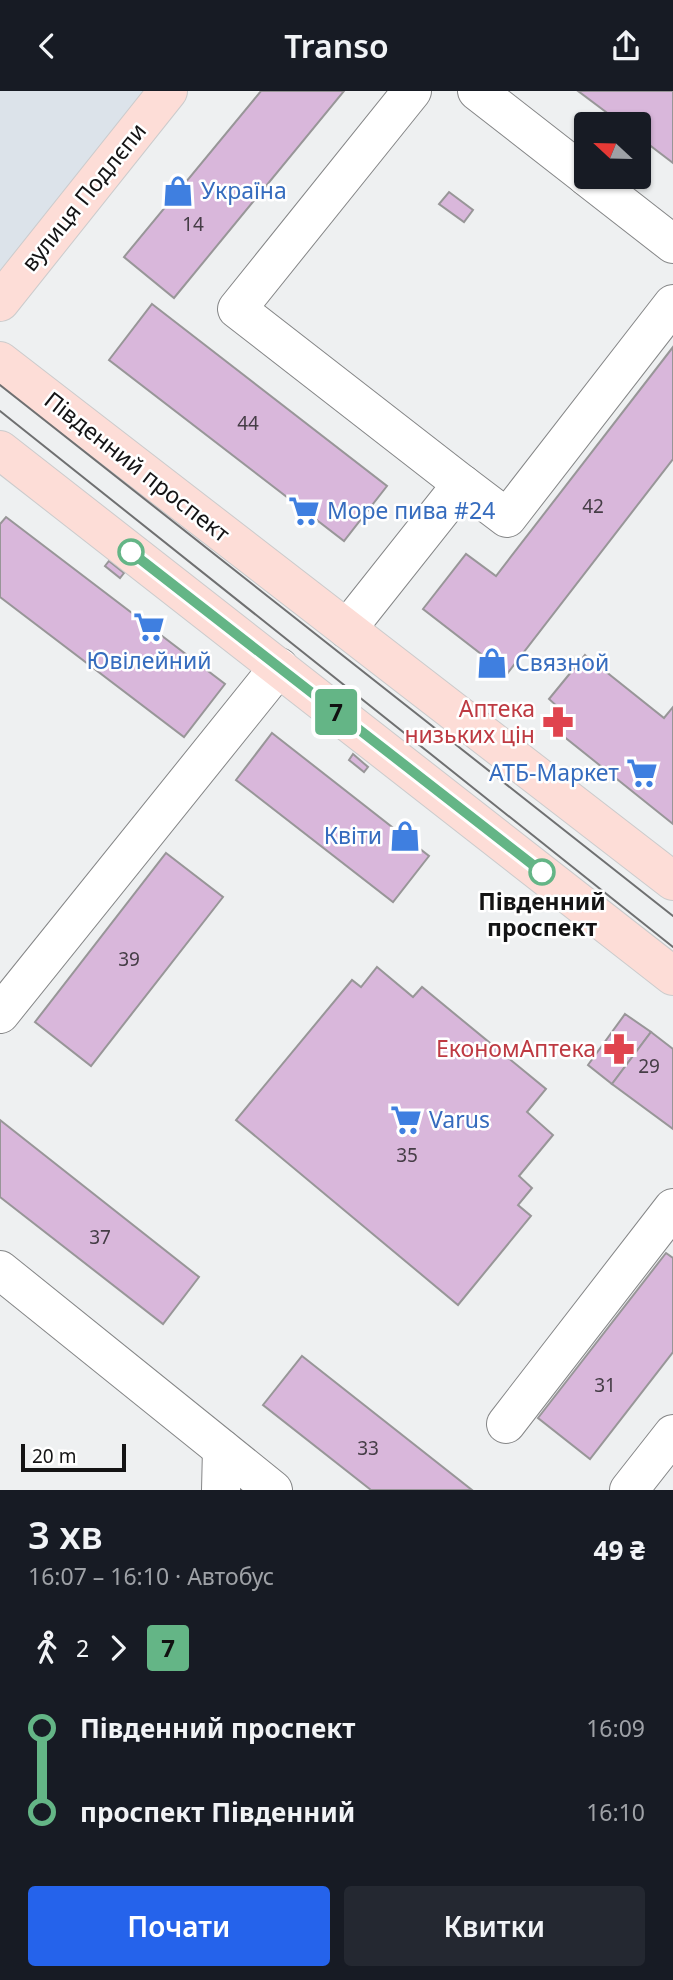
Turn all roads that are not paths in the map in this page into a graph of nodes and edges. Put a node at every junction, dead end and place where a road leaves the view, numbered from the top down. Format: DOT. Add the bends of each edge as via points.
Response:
graph roads {
  1 [pos="168,91"];
  2 [pos="412,91"];
  3 [pos="477,91"];
  4 [pos="574,166"];
  5 [pos="603,189"];
  6 [pos="673,244"];
  7 [pos="0,302"];
  8 [pos="673,304"];
  9 [pos="0,361"];
  10 [pos="0,450"];
  11 [pos="462,484"];
  12 [pos="347,629"];
  13 [pos="279,667"];
  14 [pos="673,881"];
  15 [pos="673,976"];
  16 [pos="0,1014"];
  17 [pos="673,1208"];
  18 [pos="0,1271"];
  19 [pos="506,1424"];
  20 [pos="673,1434"];
  21 [pos="222,1449"];
  22 [pos="221,1490"];
  23 [pos="274,1490"];
  24 [pos="629,1490"];
  1 -- 7 [label="main road, вулиця Подлєпи"];
  2 -- 11 [label="lane" via="237,309"];
  3 -- 4 [label="lane"];
  5 -- 6 [label="lane"];
  8 -- 11 [label="lane" via="507,518"];
  9 -- 12 [label="main road, Південний проспект"];
  10 -- 13 [label="main road"];
  11 -- 12 [label="lane"];
  12 -- 14 [label="main road, Південний проспект"];
  13 -- 15 [label="main road"];
  13 -- 16 [label="lane"];
  17 -- 19 [label="lane"];
  18 -- 21 [label="lane"];
  20 -- 24 [label="lane"];
  21 -- 22 [label="lane"];
  21 -- 23 [label="lane"];
}
